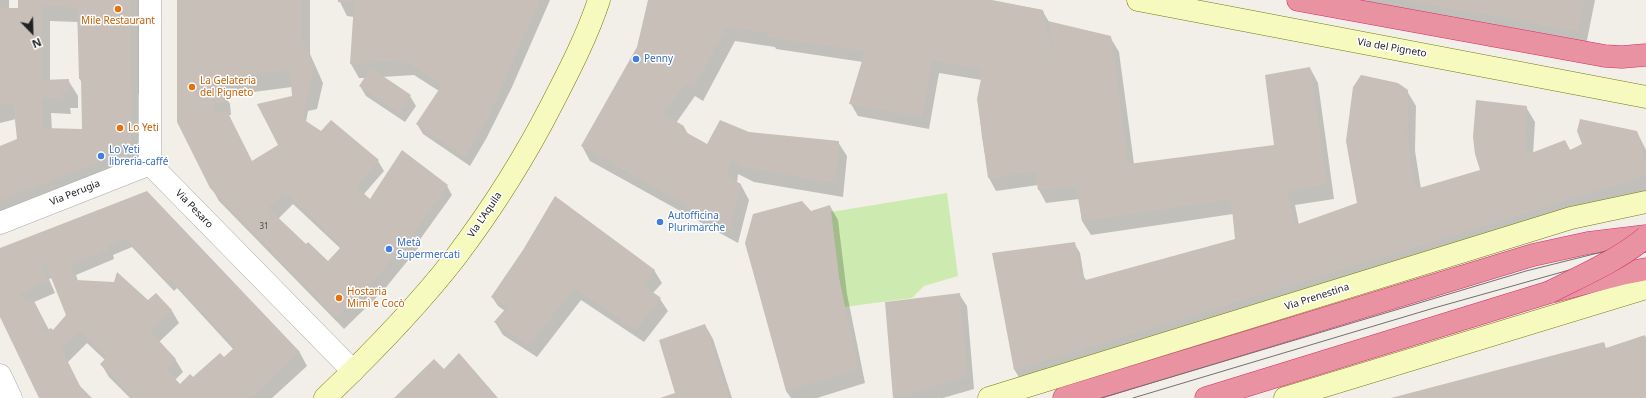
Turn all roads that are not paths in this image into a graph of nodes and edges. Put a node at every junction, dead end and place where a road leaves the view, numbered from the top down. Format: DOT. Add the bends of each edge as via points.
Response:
graph roads {
  1 [pos="150,0"];
  2 [pos="599,0"];
  3 [pos="1138,0"];
  4 [pos="1298,0"];
  5 [pos="1646,55"];
  6 [pos="1646,97"];
  7 [pos="150,164"];
  8 [pos="1646,202"];
  9 [pos="0,223"];
  10 [pos="1646,236"];
  11 [pos="1646,270"];
  12 [pos="1646,288"];
  13 [pos="1550,292"];
  14 [pos="353,371"];
  15 [pos="0,375"];
  16 [pos="11,398"];
  17 [pos="325,398"];
  18 [pos="989,398"];
  19 [pos="1064,398"];
  20 [pos="1206,398"];
  21 [pos="1285,398"];
  1 -- 7 [label="street"];
  2 -- 14 [label="main road, Via L'Aquila" via="575,59 544,119 491,208 424,295"];
  3 -- 6 [label="main road, Via del Pigneto"];
  4 -- 5 [label="highway" via="1605,56"];
  7 -- 9 [label="street, Via Perugia"];
  7 -- 14 [label="street, Via Pesaro"];
  8 -- 18 [label="main road, Via Prenestina" via="1571,218"];
  10 -- 13 [label="highway, bridge" via="1610,262"];
  10 -- 19 [label="highway" via="1588,243 1533,255"];
  11 -- 13 [label="highway, bridge"];
  12 -- 21 [label="main road"];
  13 -- 20 [label="highway"];
  14 -- 17 [label="main road, Via L'Aquila"];
  15 -- 16 [label="street"];
}
